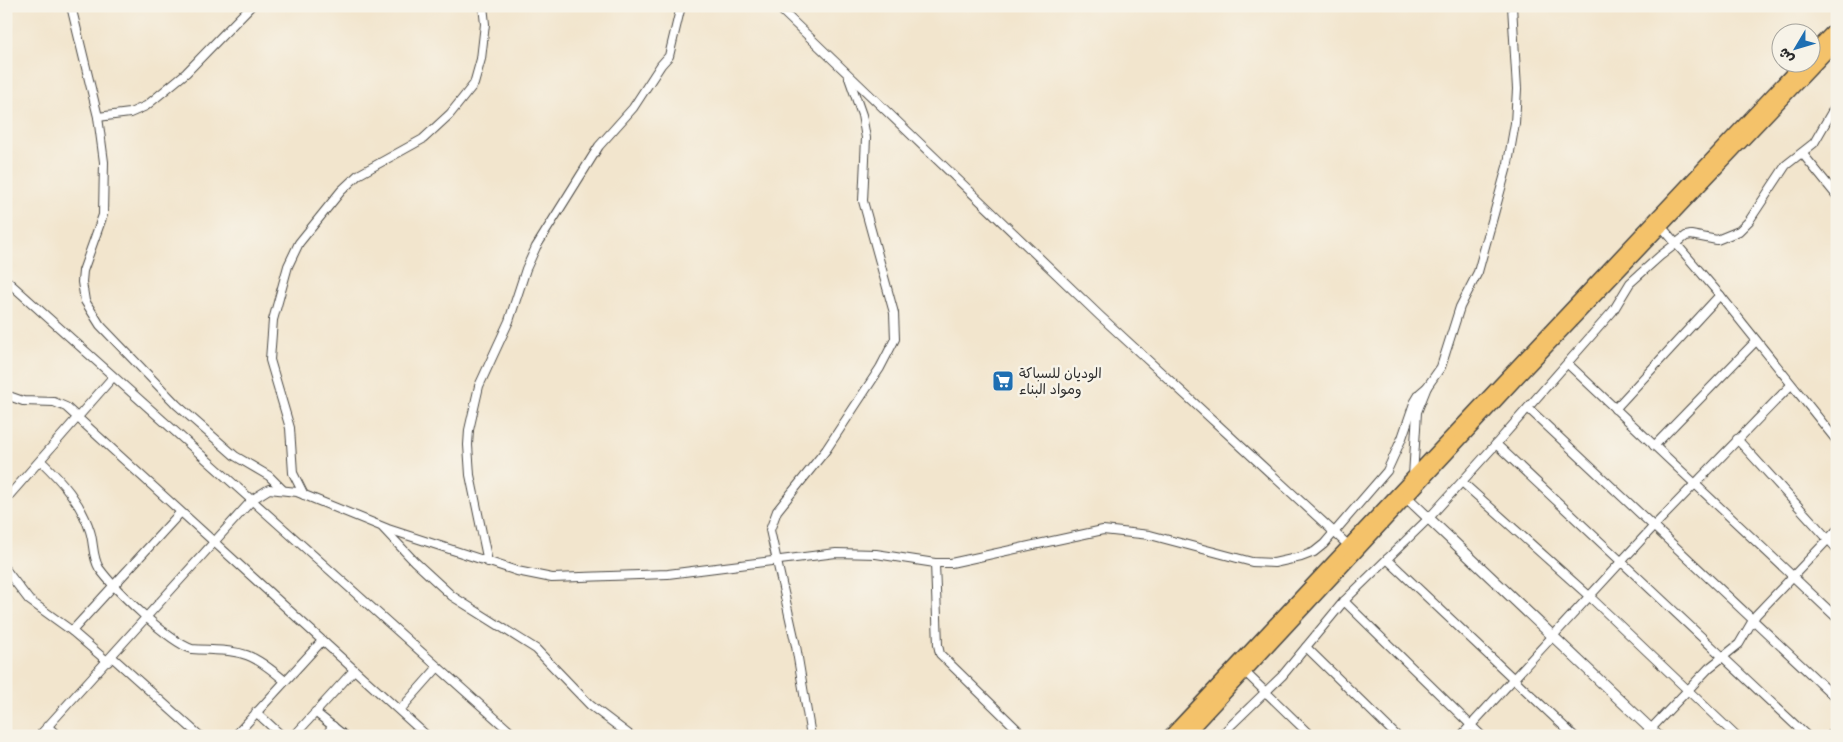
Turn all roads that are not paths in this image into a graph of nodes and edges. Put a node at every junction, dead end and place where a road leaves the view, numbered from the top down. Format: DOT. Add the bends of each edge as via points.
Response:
graph roads {
  1 [pos="71,6"];
  2 [pos="251,6"];
  3 [pos="483,6"];
  4 [pos="681,6"];
  5 [pos="777,6"];
  6 [pos="1512,6"];
  7 [pos="1837,27"];
  8 [pos="1837,41"];
  9 [pos="1820,45"];
  10 [pos="1794,72"];
  11 [pos="848,75"];
  12 [pos="1836,107"];
  13 [pos="98,117"];
  14 [pos="1802,153"];
  15 [pos="1837,196"];
  16 [pos="1661,226"];
  17 [pos="1676,242"];
  18 [pos="10,283"];
  19 [pos="6,293"];
  20 [pos="1720,295"];
  21 [pos="1756,341"];
  22 [pos="1568,364"];
  23 [pos="113,377"];
  24 [pos="1791,385"];
  25 [pos="1427,387"];
  26 [pos="6,395"];
  27 [pos="1528,408"];
  28 [pos="1615,409"];
  29 [pos="78,418"];
  30 [pos="1738,439"];
  31 [pos="1837,441"];
  32 [pos="1496,444"];
  33 [pos="1654,446"];
  34 [pos="42,461"];
  35 [pos="1413,476"];
  36 [pos="1462,482"];
  37 [pos="1695,484"];
  38 [pos="6,485"];
  39 [pos="282,489"];
  40 [pos="14,492"];
  41 [pos="304,494"];
  42 [pos="1403,494"];
  43 [pos="253,499"];
  44 [pos="6,500"];
  45 [pos="180,513"];
  46 [pos="1428,518"];
  47 [pos="1654,526"];
  48 [pos="382,527"];
  49 [pos="1837,530"];
  50 [pos="1333,532"];
  51 [pos="1827,539"];
  52 [pos="214,543"];
  53 [pos="1348,545"];
  54 [pos="1837,549"];
  55 [pos="777,558"];
  56 [pos="1387,559"];
  57 [pos="488,562"];
  58 [pos="1621,562"];
  59 [pos="935,563"];
  60 [pos="6,570"];
  61 [pos="1793,576"];
  62 [pos="115,586"];
  63 [pos="1589,596"];
  64 [pos="1344,602"];
  65 [pos="148,616"];
  66 [pos="1837,618"];
  67 [pos="1752,620"];
  68 [pos="72,631"];
  69 [pos="1551,635"];
  70 [pos="322,641"];
  71 [pos="1306,647"];
  72 [pos="1722,657"];
  73 [pos="110,659"];
  74 [pos="438,667"];
  75 [pos="354,670"];
  76 [pos="1244,671"];
  77 [pos="1515,679"];
  78 [pos="285,681"];
  79 [pos="1688,690"];
  80 [pos="1266,691"];
  81 [pos="1837,699"];
  82 [pos="400,710"];
  83 [pos="256,712"];
  84 [pos="316,712"];
  85 [pos="1471,725"];
  86 [pos="47,726"];
  87 [pos="333,726"];
  88 [pos="1837,729"];
  89 [pos="1224,734"];
  90 [pos="1651,734"];
  91 [pos="39,736"];
  92 [pos="58,736"];
  93 [pos="200,736"];
  94 [pos="235,736"];
  95 [pos="282,736"];
  96 [pos="294,736"];
  97 [pos="325,736"];
  98 [pos="345,736"];
  99 [pos="428,736"];
  100 [pos="515,736"];
  101 [pos="631,736"];
  102 [pos="811,736"];
  103 [pos="1024,736"];
  104 [pos="1170,736"];
  105 [pos="1184,736"];
  106 [pos="1311,736"];
  107 [pos="1397,736"];
  108 [pos="1460,736"];
  109 [pos="1482,736"];
  110 [pos="1574,736"];
  111 [pos="1736,736"];
  112 [pos="1807,736"];
  113 [pos="1830,736"];
  1 -- 13 [label="street"];
  2 -- 13 [label="street" via="186,73 146,106 130,113"];
  3 -- 41 [label="street" via="485,24 481,60 474,84 450,114 423,139 358,175 341,191 299,243 288,266 274,320 270,360 290,428 293,473"];
  4 -- 57 [label="street" via="669,56 633,108 598,146 536,247 509,321 479,386 468,445 470,475"];
  5 -- 11 [label="street"];
  6 -- 25 [label="street" via="1518,89 1508,163 1478,272 1460,307 1441,367"];
  7 -- 9 [label="highway"];
  8 -- 16 [label="highway"];
  10 -- 35 [label="highway"];
  11 -- 50 [label="street" via="1107,323"];
  11 -- 55 [label="street" via="862,115 866,138 864,201 894,313 895,339 880,368 826,450 777,511 770,530"];
  12 -- 14 [label="street" via="1814,143"];
  13 -- 39 [label="street" via="105,195 99,231 82,282 86,301 100,324 177,405 236,456 269,476"];
  14 -- 15 [label="street"];
  14 -- 17 [label="street" via="1786,165 1739,231 1717,240 1691,235"];
  16 -- 17 [label="street"];
  16 -- 42 [label="highway"];
  17 -- 20 [label="street"];
  17 -- 22 [label="street" via="1630,283 1613,311"];
  18 -- 19 [label="street"];
  18 -- 23 [label="street"];
  20 -- 21 [label="street"];
  20 -- 28 [label="street"];
  21 -- 24 [label="street"];
  21 -- 33 [label="street"];
  22 -- 27 [label="street"];
  22 -- 28 [label="street"];
  23 -- 29 [label="street"];
  23 -- 43 [label="street"];
  24 -- 30 [label="street"];
  24 -- 31 [label="street"];
  25 -- 35 [label="street" via="1416,419"];
  25 -- 50 [label="street" via="1414,403 1387,471"];
  26 -- 29 [label="street" via="23,401 61,404"];
  27 -- 32 [label="street"];
  27 -- 47 [label="street"];
  28 -- 33 [label="street"];
  29 -- 34 [label="street"];
  29 -- 45 [label="street"];
  30 -- 37 [label="street"];
  30 -- 51 [label="street"];
  32 -- 36 [label="street"];
  32 -- 58 [label="street"];
  33 -- 37 [label="street"];
  34 -- 40 [label="street"];
  34 -- 62 [label="street" via="63,483 85,517 95,561"];
  35 -- 42 [label="highway"];
  36 -- 46 [label="street"];
  36 -- 63 [label="street"];
  37 -- 47 [label="street"];
  37 -- 61 [label="street"];
  38 -- 40 [label="street"];
  39 -- 41 [label="street"];
  39 -- 43 [label="street" via="264,491"];
  40 -- 44 [label="street"];
  41 -- 48 [label="street"];
  42 -- 46 [label="street"];
  42 -- 53 [label="highway"];
  42 -- 76 [label="highway"];
  43 -- 52 [label="street"];
  43 -- 74 [label="street"];
  45 -- 52 [label="street"];
  45 -- 62 [label="street"];
  46 -- 56 [label="street"];
  46 -- 69 [label="street"];
  47 -- 58 [label="street"];
  47 -- 67 [label="street"];
  48 -- 57 [label="street"];
  48 -- 101 [label="street" via="452,596 536,650 590,705"];
  49 -- 51 [label="street"];
  50 -- 53 [label="street"];
  50 -- 59 [label="street" via="1314,552 1274,563 1252,562 1144,534 1103,530 964,561"];
  51 -- 54 [label="street"];
  51 -- 61 [label="street"];
  52 -- 65 [label="street"];
  52 -- 70 [label="street"];
  53 -- 104 [label="highway"];
  55 -- 57 [label="street" via="668,574 552,578"];
  55 -- 59 [label="street" via="836,553 876,554"];
  55 -- 102 [label="street"];
  56 -- 64 [label="street"];
  56 -- 77 [label="street"];
  58 -- 63 [label="street"];
  58 -- 72 [label="street"];
  59 -- 103 [label="street" via="940,654"];
  60 -- 68 [label="street" via="29,600"];
  61 -- 66 [label="street"];
  61 -- 67 [label="street"];
  62 -- 65 [label="street"];
  62 -- 68 [label="street"];
  63 -- 69 [label="street"];
  63 -- 79 [label="street"];
  64 -- 71 [label="street"];
  64 -- 85 [label="street"];
  65 -- 73 [label="street"];
  65 -- 78 [label="street" via="184,647 245,653 260,660"];
  67 -- 72 [label="street" via="1739,644"];
  67 -- 81 [label="street"];
  68 -- 73 [label="street"];
  69 -- 77 [label="street"];
  69 -- 90 [label="street"];
  70 -- 75 [label="street"];
  70 -- 78 [label="street"];
  71 -- 80 [label="street"];
  71 -- 107 [label="street"];
  72 -- 79 [label="street"];
  72 -- 112 [label="street"];
  73 -- 86 [label="street"];
  73 -- 93 [label="street"];
  74 -- 82 [label="street"];
  74 -- 100 [label="street"];
  75 -- 82 [label="street"];
  75 -- 84 [label="street"];
  76 -- 80 [label="street"];
  76 -- 105 [label="highway"];
  77 -- 85 [label="street"];
  77 -- 110 [label="street"];
  78 -- 83 [label="street"];
  79 -- 90 [label="street"];
  79 -- 111 [label="street"];
  80 -- 89 [label="street"];
  80 -- 106 [label="street"];
  82 -- 99 [label="street"];
  83 -- 94 [label="street"];
  83 -- 95 [label="street"];
  84 -- 87 [label="street"];
  84 -- 96 [label="street"];
  85 -- 108 [label="street"];
  85 -- 109 [label="street"];
  86 -- 91 [label="street"];
  86 -- 92 [label="street"];
  87 -- 97 [label="street"];
  87 -- 98 [label="street"];
  88 -- 113 [label="street"];
}
